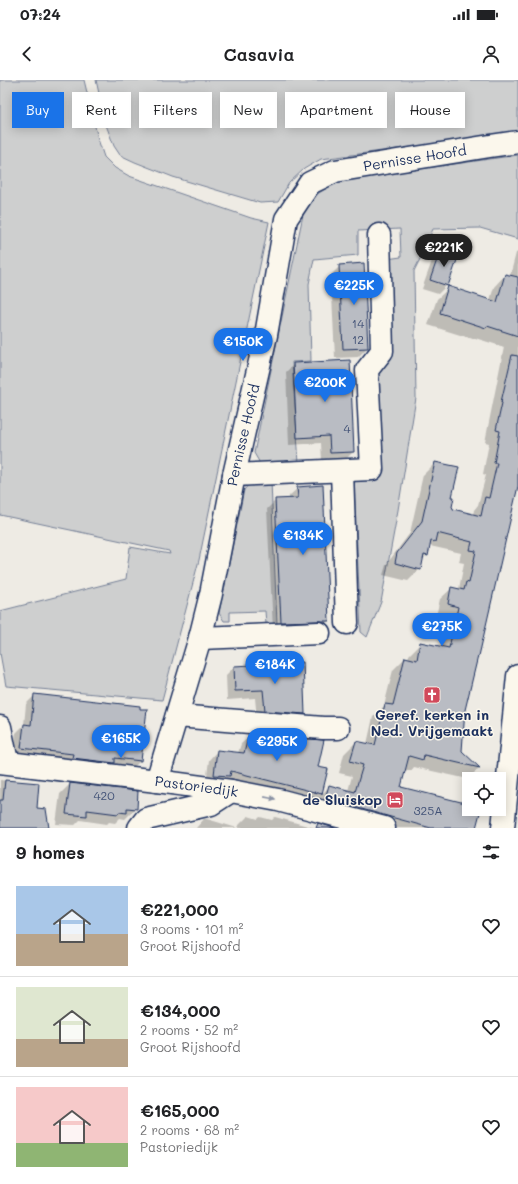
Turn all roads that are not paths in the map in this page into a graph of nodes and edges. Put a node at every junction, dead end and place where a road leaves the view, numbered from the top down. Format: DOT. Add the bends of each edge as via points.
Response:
graph roads {
  1 [pos="518,142"];
  2 [pos="379,235"];
  3 [pos="342,471"];
  4 [pos="234,475"];
  5 [pos="347,623"];
  6 [pos="319,633"];
  7 [pos="200,638"];
  8 [pos="518,676"];
  9 [pos="177,716"];
  10 [pos="0,727"];
  11 [pos="338,728"];
  12 [pos="515,746"];
  13 [pos="3,762"];
  14 [pos="157,781"];
  15 [pos="231,791"];
  16 [pos="139,828"];
  17 [pos="384,828"];
  18 [pos="503,828"];
  1 -- 4 [label="street, Pernisse Hoofd" via="335,171 310,183 286,219 266,335"];
  2 -- 3 [label="street" via="382,351 367,370 372,469"];
  3 -- 4 [label="street"];
  3 -- 5 [label="street"];
  4 -- 7 [label="street, Pernisse Hoofd"];
  6 -- 7 [label="street"];
  7 -- 9 [label="street, Pernisse Hoofd"];
  8 -- 12 [label="street"];
  9 -- 11 [label="street"];
  9 -- 14 [label="street, Pernisse Hoofd"];
  10 -- 13 [label="street, Pastoriedijk"];
  12 -- 18 [label="street"];
  13 -- 14 [label="street, Pastoriedijk"];
  14 -- 15 [label="street, Pastoriedijk"];
  15 -- 16 [label="street" via="211,804 146,819"];
  15 -- 17 [label="street, Pastoriedijk, one-way" via="278,800"];
}
